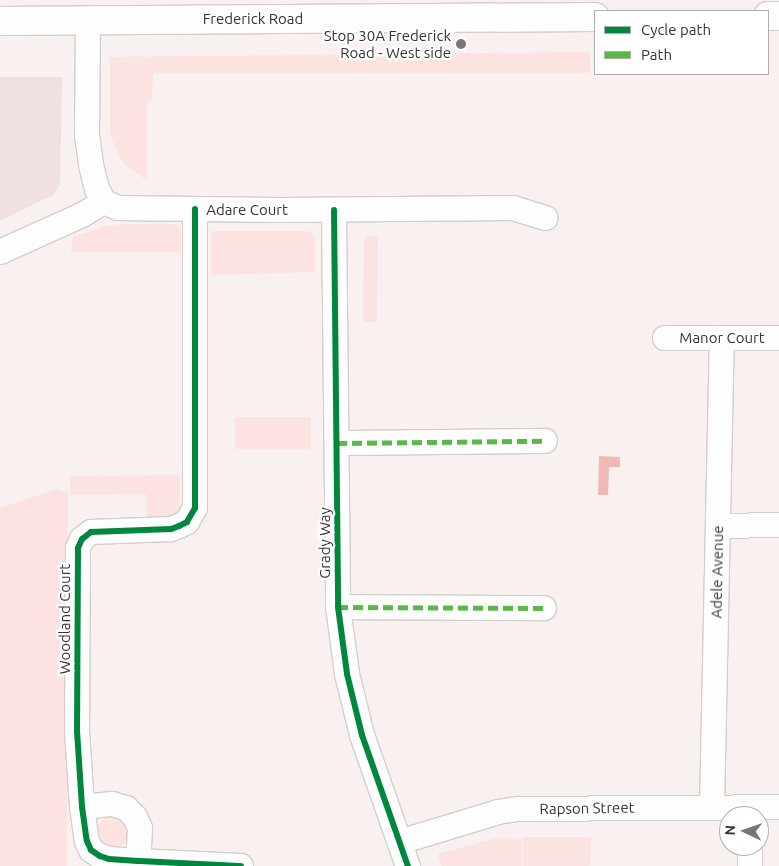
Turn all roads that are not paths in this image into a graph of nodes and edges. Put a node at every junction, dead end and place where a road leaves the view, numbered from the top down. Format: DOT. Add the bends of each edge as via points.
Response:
graph roads {
  1 [pos="594,17"];
  2 [pos="88,20"];
  3 [pos="0,21"];
  4 [pos="104,202"];
  5 [pos="195,210"];
  6 [pos="334,210"];
  7 [pos="545,218"];
  8 [pos="0,252"];
  9 [pos="665,338"];
  10 [pos="722,338"];
  11 [pos="779,338"];
  12 [pos="545,441"];
  13 [pos="337,443"];
  14 [pos="779,525"];
  15 [pos="718,526"];
  16 [pos="338,607"];
  17 [pos="544,608"];
  18 [pos="712,806"];
  19 [pos="82,807"];
  20 [pos="719,807"];
  21 [pos="400,842"];
  22 [pos="138,861"];
  23 [pos="241,866"];
  24 [pos="408,866"];
  1 -- 2 [label="main road, Frederick Road"];
  2 -- 3 [label="main road, Frederick Road"];
  2 -- 4 [label="street" via="87,135 91,165"];
  4 -- 5 [label="street, Adare Court" via="118,208"];
  4 -- 8 [label="street"];
  5 -- 6 [label="street, Adare Court"];
  5 -- 19 [label="street, Woodland Court" via="195,508 187,522 179,526 91,532 82,539 78,548 77,731"];
  6 -- 7 [label="street, Adare Court" via="513,208"];
  6 -- 13 [label="street, Grady Way"];
  9 -- 10 [label="street, Manor Court"];
  10 -- 11 [label="street, Manor Court"];
  10 -- 15 [label="street, Adele Avenue"];
  12 -- 13 [label="street"];
  13 -- 16 [label="street, Grady Way"];
  14 -- 15 [label="street"];
  15 -- 18 [label="street, Adele Avenue"];
  16 -- 17 [label="street"];
  16 -- 21 [label="street, Grady Way" via="347,674 362,735"];
  18 -- 20 [label="street, Rapson Street"];
  18 -- 21 [label="street, Rapson Street" via="511,810"];
  19 -- 22 [label="street, Woodland Court" via="84,830 91,850 109,859"];
  19 -- 22 [label="street" via="112,804 126,808 140,828"];
  21 -- 24 [label="street, Grady Way"];
  22 -- 23 [label="street, Woodland Court"];
}
